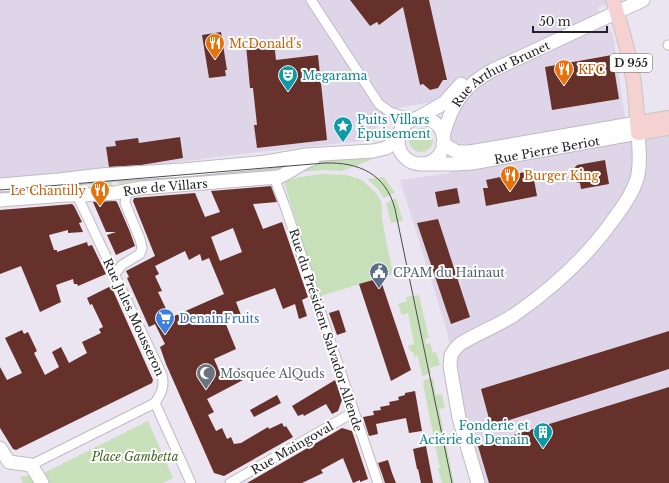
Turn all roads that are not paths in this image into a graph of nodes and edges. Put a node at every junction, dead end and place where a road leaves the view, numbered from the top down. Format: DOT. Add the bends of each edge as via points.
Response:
graph roads {
  1 [pos="311,0"];
  2 [pos="643,0"];
  3 [pos="620,4"];
  4 [pos="669,118"];
  5 [pos="415,119"];
  6 [pos="642,127"];
  7 [pos="669,128"];
  8 [pos="398,140"];
  9 [pos="443,140"];
  10 [pos="373,151"];
  11 [pos="326,155"];
  12 [pos="404,158"];
  13 [pos="423,164"];
  14 [pos="274,177"];
  15 [pos="0,185"];
  16 [pos="126,191"];
  17 [pos="77,195"];
  18 [pos="0,200"];
  19 [pos="114,275"];
  20 [pos="155,403"];
  21 [pos="354,412"];
  22 [pos="459,418"];
  23 [pos="0,448"];
  24 [pos="31,465"];
  25 [pos="42,483"];
  26 [pos="191,483"];
  27 [pos="230,483"];
  28 [pos="378,483"];
  29 [pos="469,483"];
  30 [pos="478,483"];
  1 -- 5 [label="street" via="379,104 390,112"];
  2 -- 3 [label="street, Rue Arthur Brunet"];
  3 -- 5 [label="street, Rue Arthur Brunet" via="479,69 463,81 444,103"];
  3 -- 6 [label="main road, D 955" via="640,69"];
  3 -- 9 [label="street, Rue Arthur Brunet" via="471,84 459,98 448,120"];
  4 -- 6 [label="main road, Rue Pierre Beriot"];
  5 -- 8 [label="street" via="404,125"];
  5 -- 9 [label="street" via="433,122 439,128"];
  6 -- 7 [label="main road, Rue Pierre Beriot"];
  6 -- 9 [label="street, Rue Pierre Beriot" via="470,152 457,152"];
  6 -- 13 [label="street, Rue Pierre Beriot" via="465,164"];
  6 -- 22 [label="street" via="647,165 645,183 635,204 593,259 549,300 512,326 464,352 457,361 452,377"];
  8 -- 10 [label="street, Rue de Villars" via="386,148"];
  8 -- 12 [label="street"];
  9 -- 13 [label="street" via="442,150 437,157"];
  10 -- 11 [label="street, Rue de Villars"];
  10 -- 12 [label="street, Rue de Villars" via="389,152"];
  11 -- 14 [label="street, Rue de Villars"];
  11 -- 15 [label="street, Rue de Villars"];
  12 -- 13 [label="street"];
  14 -- 16 [label="street, Rue de Villars"];
  14 -- 21 [label="street, Rue du Président Salvador Allende"];
  16 -- 17 [label="street, Rue de Villars"];
  16 -- 19 [label="street" via="125,203 142,248 140,254 122,265"];
  17 -- 18 [label="street, Rue de Villars"];
  17 -- 19 [label="street, Rue Jules Mousseron"];
  19 -- 20 [label="street, Rue Jules Mousseron" via="163,379 162,390"];
  20 -- 24 [label="street"];
  20 -- 26 [label="street"];
  21 -- 27 [label="street, Rue Maingoval"];
  21 -- 28 [label="street, Rue du Président Salvador Allende"];
  22 -- 29 [label="street" via="462,453"];
  22 -- 30 [label="street"];
  23 -- 24 [label="street" via="9,462"];
  24 -- 25 [label="street"];
}
